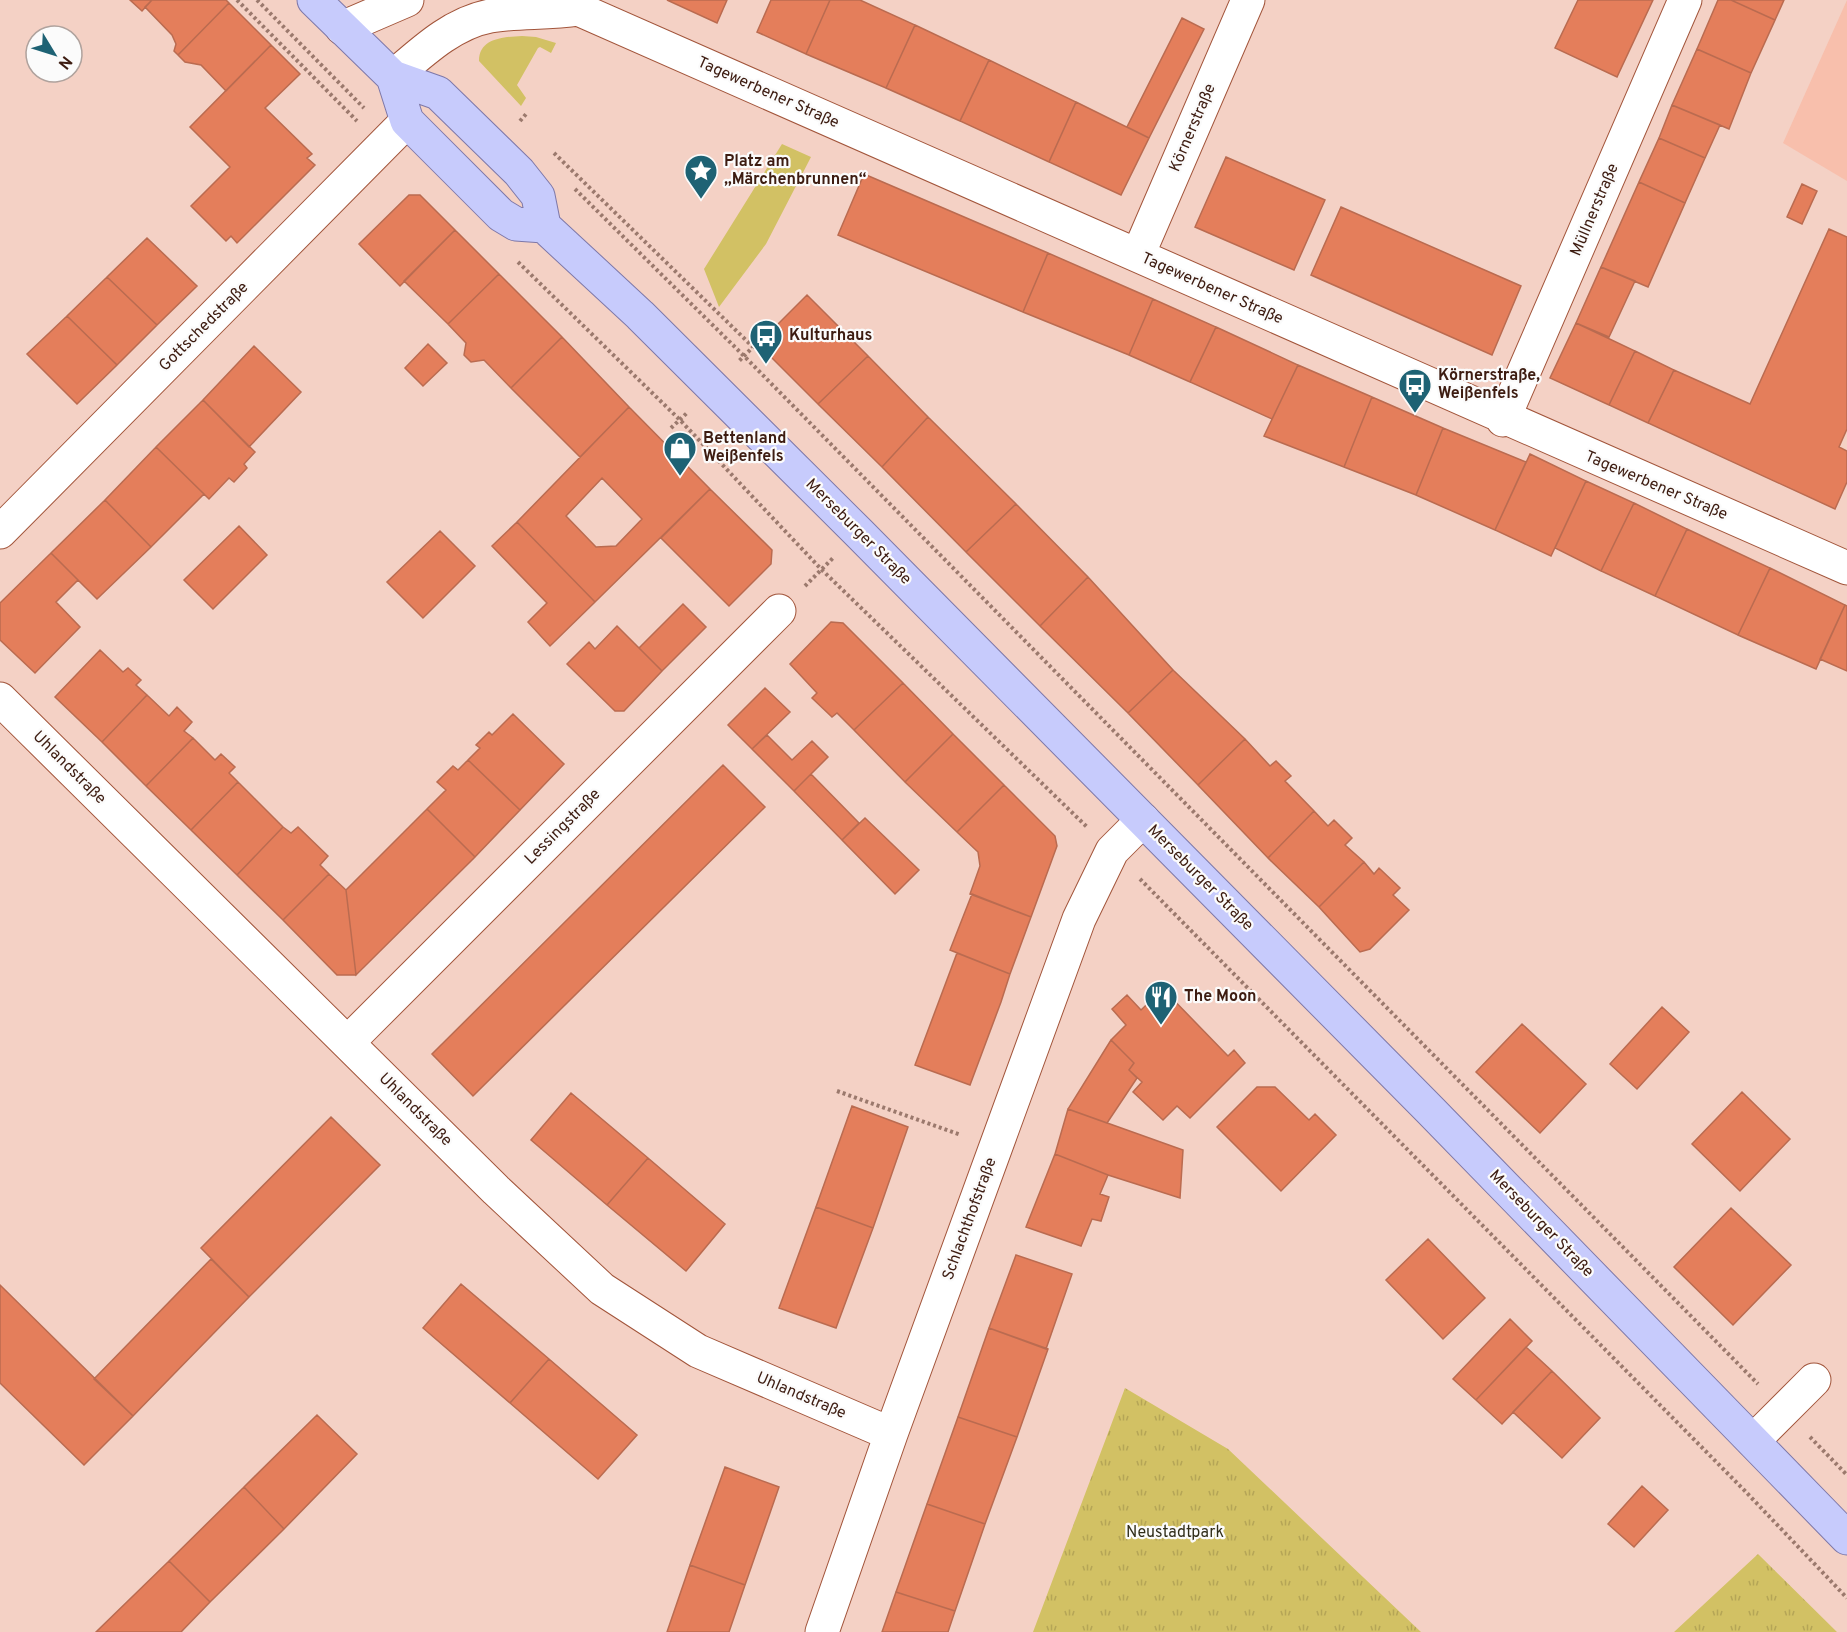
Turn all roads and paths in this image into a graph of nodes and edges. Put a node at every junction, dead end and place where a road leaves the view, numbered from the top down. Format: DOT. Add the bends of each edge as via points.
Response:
graph roads {
  1 [pos="237,0"];
  2 [pos="257,0"];
  3 [pos="314,0"];
  4 [pos="407,0"];
  5 [pos="1248,0"];
  6 [pos="1686,0"];
  7 [pos="576,3"];
  8 [pos="342,28"];
  9 [pos="393,77"];
  10 [pos="514,114"];
  11 [pos="528,128"];
  12 [pos="394,135"];
  13 [pos="553,153"];
  14 [pos="567,181"];
  15 [pos="544,226"];
  16 [pos="1138,255"];
  17 [pos="513,257"];
  18 [pos="744,356"];
  19 [pos="714,387"];
  20 [pos="1503,420"];
  21 [pos="680,436"];
  22 [pos="669,447"];
  23 [pos="0,532"];
  24 [pos="859,532"];
  25 [pos="1847,568"];
  26 [pos="821,569"];
  27 [pos="779,611"];
  28 [pos="0,699"];
  29 [pos="1143,820"];
  30 [pos="1112,850"];
  31 [pos="348,1042"];
  32 [pos="837,1091"];
  33 [pos="996,1147"];
  34 [pos="1814,1380"];
  35 [pos="1783,1410"];
  36 [pos="891,1434"];
  37 [pos="1753,1441"];
  38 [pos="1847,1475"];
  39 [pos="1847,1538"];
  40 [pos="1847,1598"];
  41 [pos="822,1632"];
  1 -- 12 [label="path"];
  2 -- 12 [label="path"];
  3 -- 8 [label="main road"];
  4 -- 8 [label="street"];
  5 -- 16 [label="street, Körnerstraße"];
  6 -- 20 [label="street, Müllnerstraße"];
  7 -- 9 [label="street" via="560,12 476,20 439,39"];
  7 -- 16 [label="street, Tagewerbener Straße"];
  8 -- 9 [label="main road"];
  9 -- 12 [label="main road"];
  9 -- 15 [label="main road" via="438,93 490,143 538,196"];
  10 -- 11 [label="path"];
  12 -- 15 [label="main road" via="501,215 516,224"];
  12 -- 23 [label="street, Gottschedstraße"];
  13 -- 18 [label="path" via="753,347"];
  14 -- 18 [label="path"];
  15 -- 19 [label="main road, Merseburger Straße"];
  16 -- 20 [label="street, Tagewerbener Straße"];
  17 -- 26 [label="path" via="680,420"];
  18 -- 19 [label="path"];
  18 -- 35 [label="path"];
  19 -- 24 [label="main road, Merseburger Straße"];
  20 -- 25 [label="street, Tagewerbener Straße"];
  21 -- 22 [label="path"];
  24 -- 26 [label="path"];
  24 -- 29 [label="main road, Merseburger Straße"];
  26 -- 27 [label="path"];
  26 -- 30 [label="path"];
  27 -- 31 [label="street, Lessingstraße"];
  28 -- 31 [label="street, Uhlandstraße"];
  29 -- 30 [label="street, Schlachthofstraße"];
  29 -- 37 [label="main road, Merseburger Straße"];
  30 -- 33 [label="street, Schlachthofstraße" via="1079,919"];
  30 -- 40 [label="path"];
  31 -- 36 [label="street, Uhlandstraße" via="602,1289 698,1351"];
  32 -- 33 [label="path"];
  33 -- 36 [label="street, Schlachthofstraße"];
  34 -- 35 [label="street"];
  35 -- 37 [label="street"];
  35 -- 38 [label="path"];
  36 -- 41 [label="street, Schlachthofstraße"];
  37 -- 39 [label="main road, Merseburger Straße"];
}
